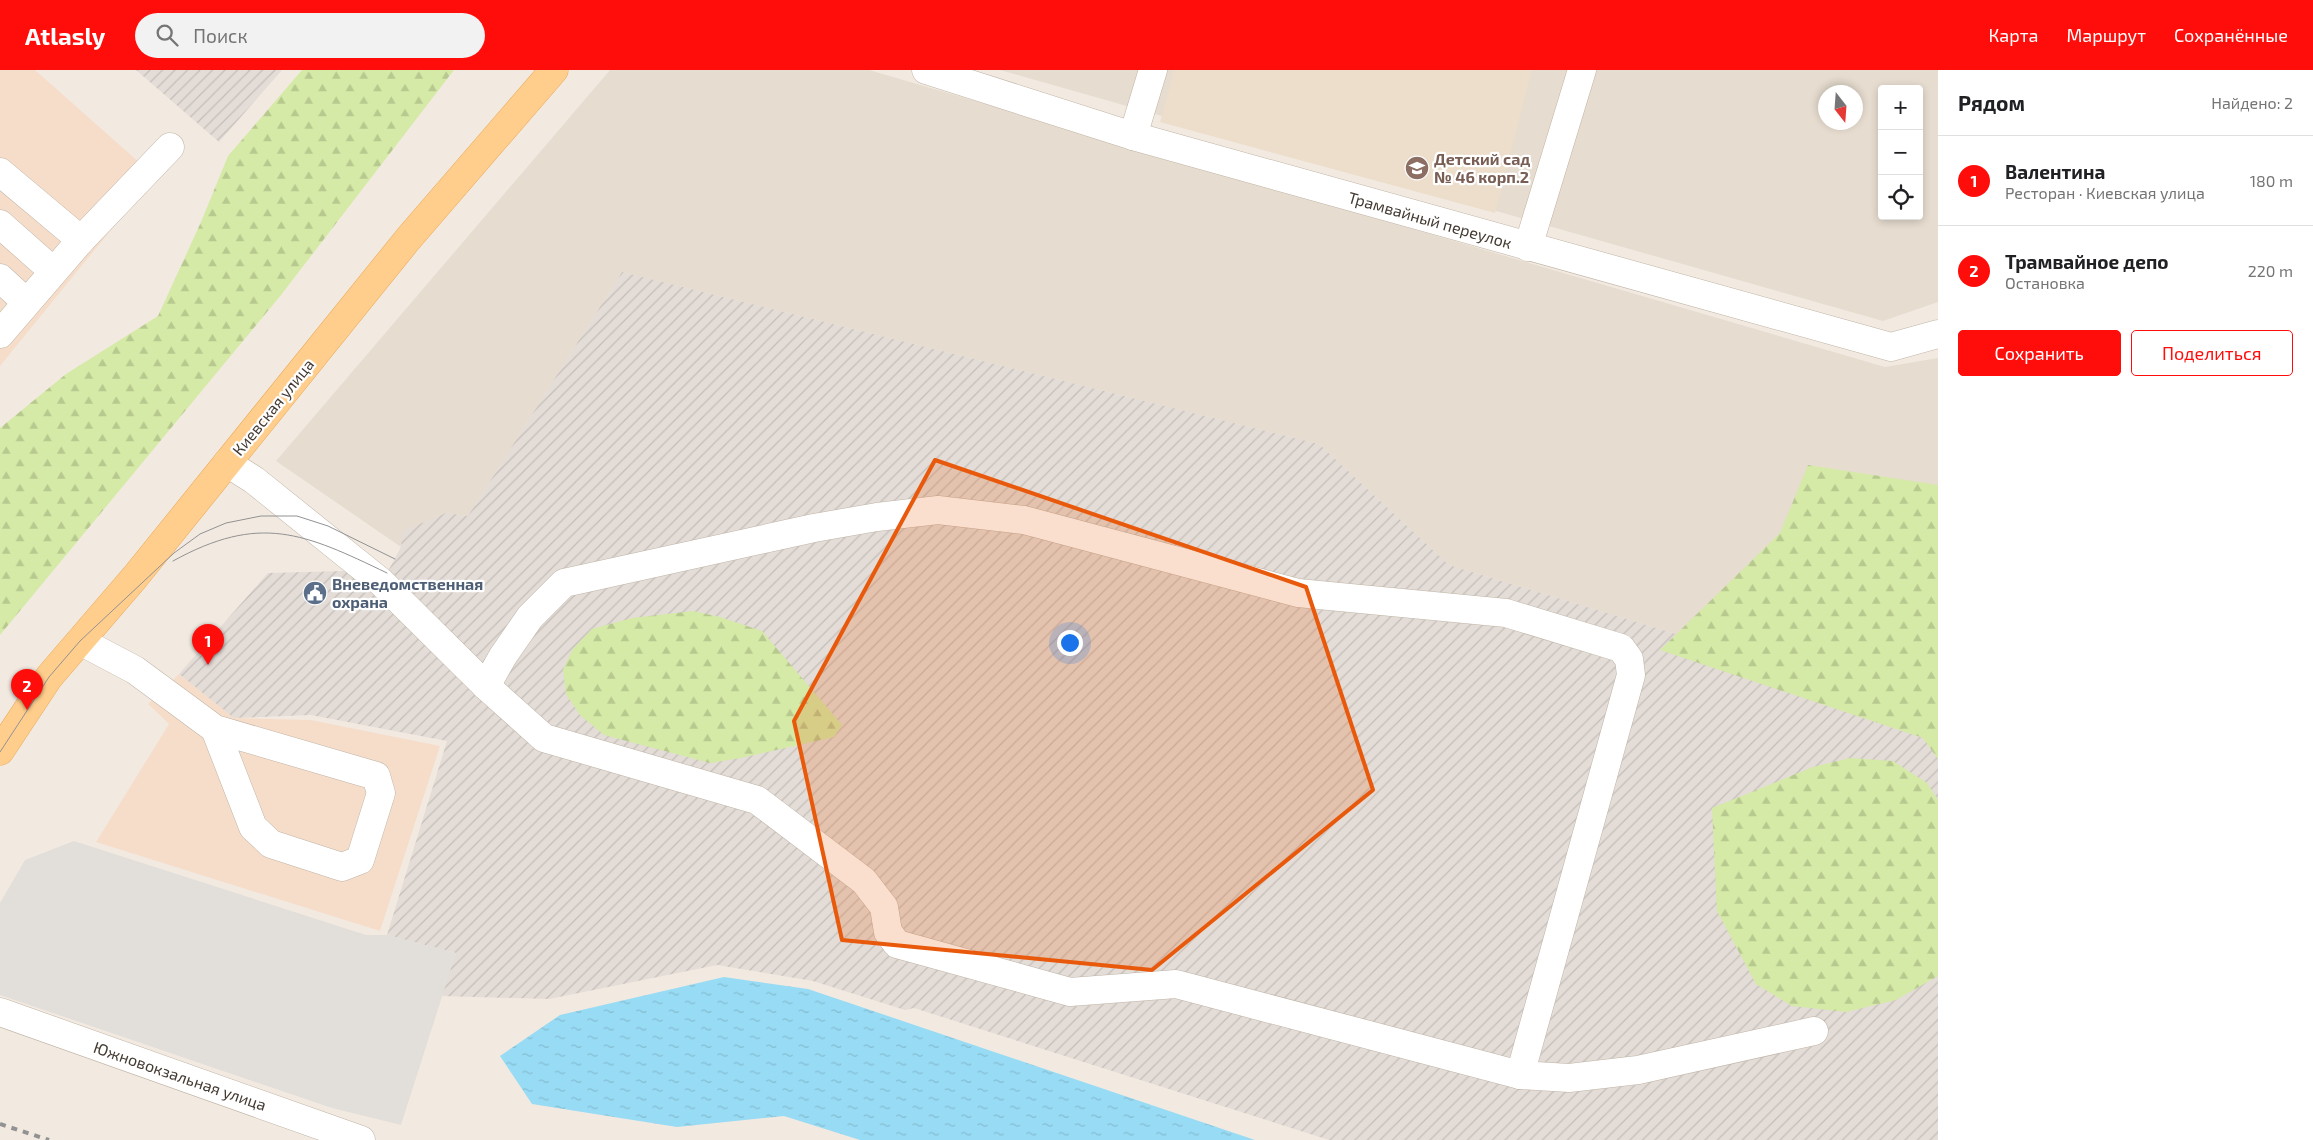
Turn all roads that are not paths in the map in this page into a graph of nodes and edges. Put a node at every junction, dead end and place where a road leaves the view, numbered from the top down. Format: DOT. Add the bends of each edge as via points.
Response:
graph roads {
  1 [pos="554,70"];
  2 [pos="926,70"];
  3 [pos="1153,70"];
  4 [pos="1582,70"];
  5 [pos="1132,136"];
  6 [pos="170,147"];
  7 [pos="0,172"];
  8 [pos="0,224"];
  9 [pos="81,240"];
  10 [pos="1528,247"];
  11 [pos="54,271"];
  12 [pos="0,278"];
  13 [pos="26,302"];
  14 [pos="0,334"];
  15 [pos="1938,334"];
  16 [pos="227,463"];
  17 [pos="80,642"];
  18 [pos="486,686"];
  19 [pos="214,729"];
  20 [pos="0,750"];
  21 [pos="0,1012"];
  22 [pos="1814,1031"];
  23 [pos="1520,1075"];
  24 [pos="361,1140"];
  1 -- 16 [label="main road, Киевская улица" via="408,239"];
  2 -- 5 [label="street, Трамвайный переулок"];
  3 -- 5 [label="street"];
  4 -- 10 [label="street"];
  5 -- 10 [label="street, Трамвайный переулок"];
  6 -- 9 [label="street"];
  7 -- 9 [label="street"];
  8 -- 11 [label="street"];
  9 -- 11 [label="street"];
  10 -- 15 [label="street, Трамвайный переулок" via="1891,347"];
  11 -- 13 [label="street"];
  12 -- 13 [label="street"];
  13 -- 14 [label="street"];
  16 -- 17 [label="main road, Киевская улица"];
  16 -- 18 [label="street" via="254,480 381,582"];
  17 -- 19 [label="street" via="135,670"];
  17 -- 20 [label="main road, Киевская улица" via="49,677"];
  18 -- 23 [label="street" via="544,738 758,800 864,881 884,906 888,932 897,944 1070,992 1176,984"];
  18 -- 23 [label="street" via="530,617 564,583 814,528 938,510 1024,520 1298,593 1506,613 1621,648 1628,659 1631,675"];
  19 -- 19 [label="street" via="254,827 271,844 342,867 360,860 381,793 376,776"];
  21 -- 24 [label="street, Южновокзальная улица"];
  22 -- 23 [label="street" via="1638,1070 1569,1078"];
}
